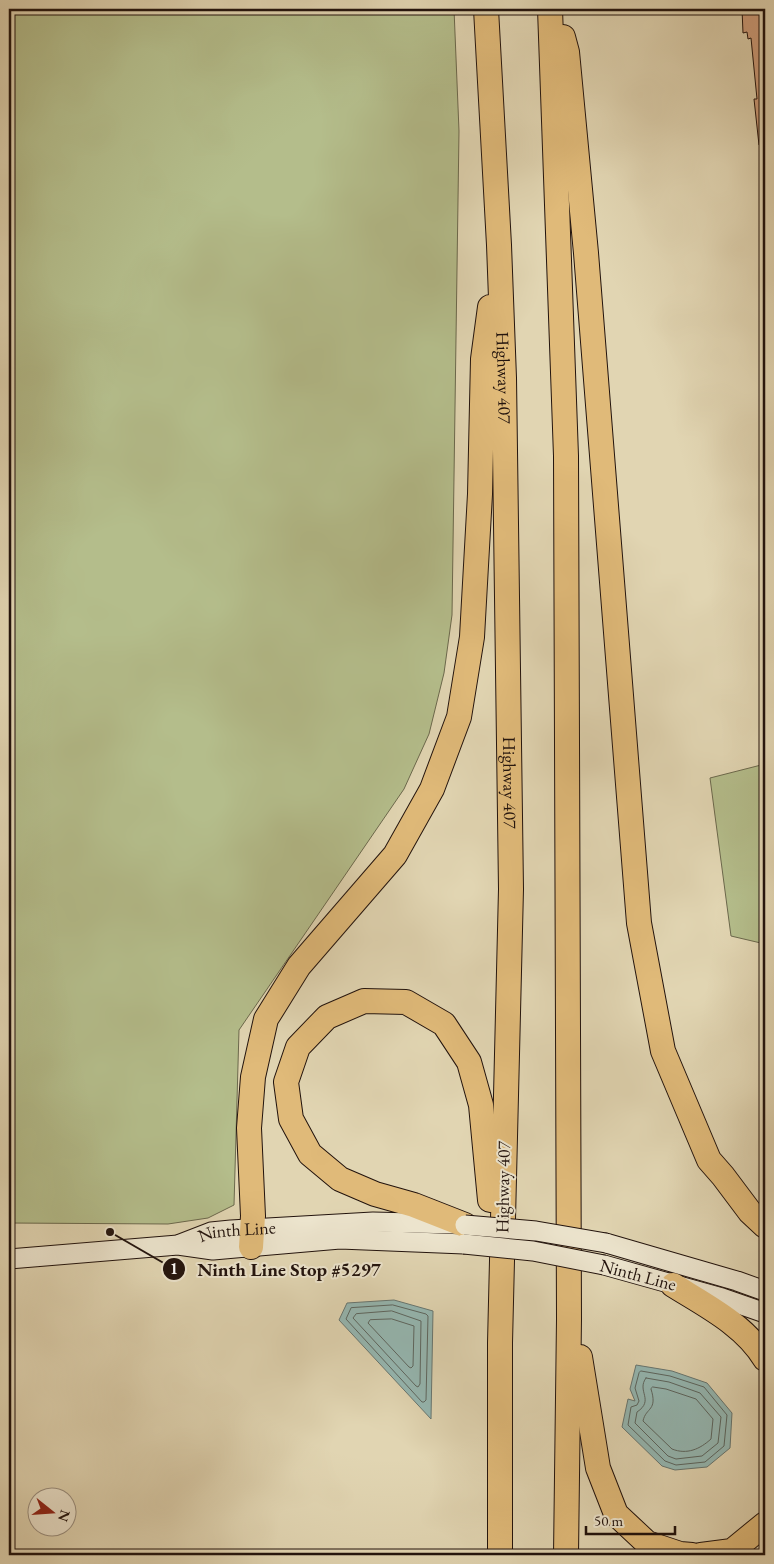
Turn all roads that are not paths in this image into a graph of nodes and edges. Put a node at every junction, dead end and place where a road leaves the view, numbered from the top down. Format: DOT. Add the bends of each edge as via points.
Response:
graph roads {
  1 [pos="486,9"];
  2 [pos="550,9"];
  3 [pos="556,9"];
  4 [pos="499,244"];
  5 [pos="568,1213"];
  6 [pos="765,1226"];
  7 [pos="464,1234"];
  8 [pos="251,1238"];
  9 [pos="9,1259"];
  10 [pos="673,1284"];
  11 [pos="765,1291"];
  12 [pos="765,1313"];
  13 [pos="500,1343"];
  14 [pos="765,1359"];
  15 [pos="765,1524"];
  16 [pos="500,1555"];
  17 [pos="566,1555"];
  18 [pos="692,1555"];
  19 [pos="702,1555"];
  1 -- 4 [label="highway, Highway 407"];
  2 -- 5 [label="highway" via="566,456"];
  3 -- 6 [label="highway" via="567,52 585,243 639,923 662,1051 709,1160"];
  4 -- 8 [label="highway" via="483,359 472,637 459,717 432,789 395,856 298,966 266,1019 253,1077 249,1128"];
  4 -- 13 [label="highway, Highway 407" via="504,378 511,889"];
  5 -- 17 [label="highway"];
  5 -- 18 [label="highway" via="580,1306 580,1362 598,1468 616,1514 647,1543"];
  7 -- 8 [label="main road, Ninth Line" via="340,1239"];
  7 -- 10 [label="main road, Ninth Line, bridge"];
  7 -- 11 [label="main road, Ninth Line, bridge" via="536,1231 606,1243"];
  7 -- 13 [label="highway" via="414,1205 375,1194 339,1178 310,1154 291,1119 286,1082 298,1047 326,1017 364,1001 406,1002 444,1024 469,1062 481,1105"];
  8 -- 9 [label="main road, Ninth Line" via="211,1232 178,1245"];
  10 -- 12 [label="main road, Ninth Line"];
  10 -- 14 [label="highway" via="722,1316"];
  13 -- 16 [label="highway, Highway 407"];
  15 -- 19 [label="highway" via="732,1551"];
}
